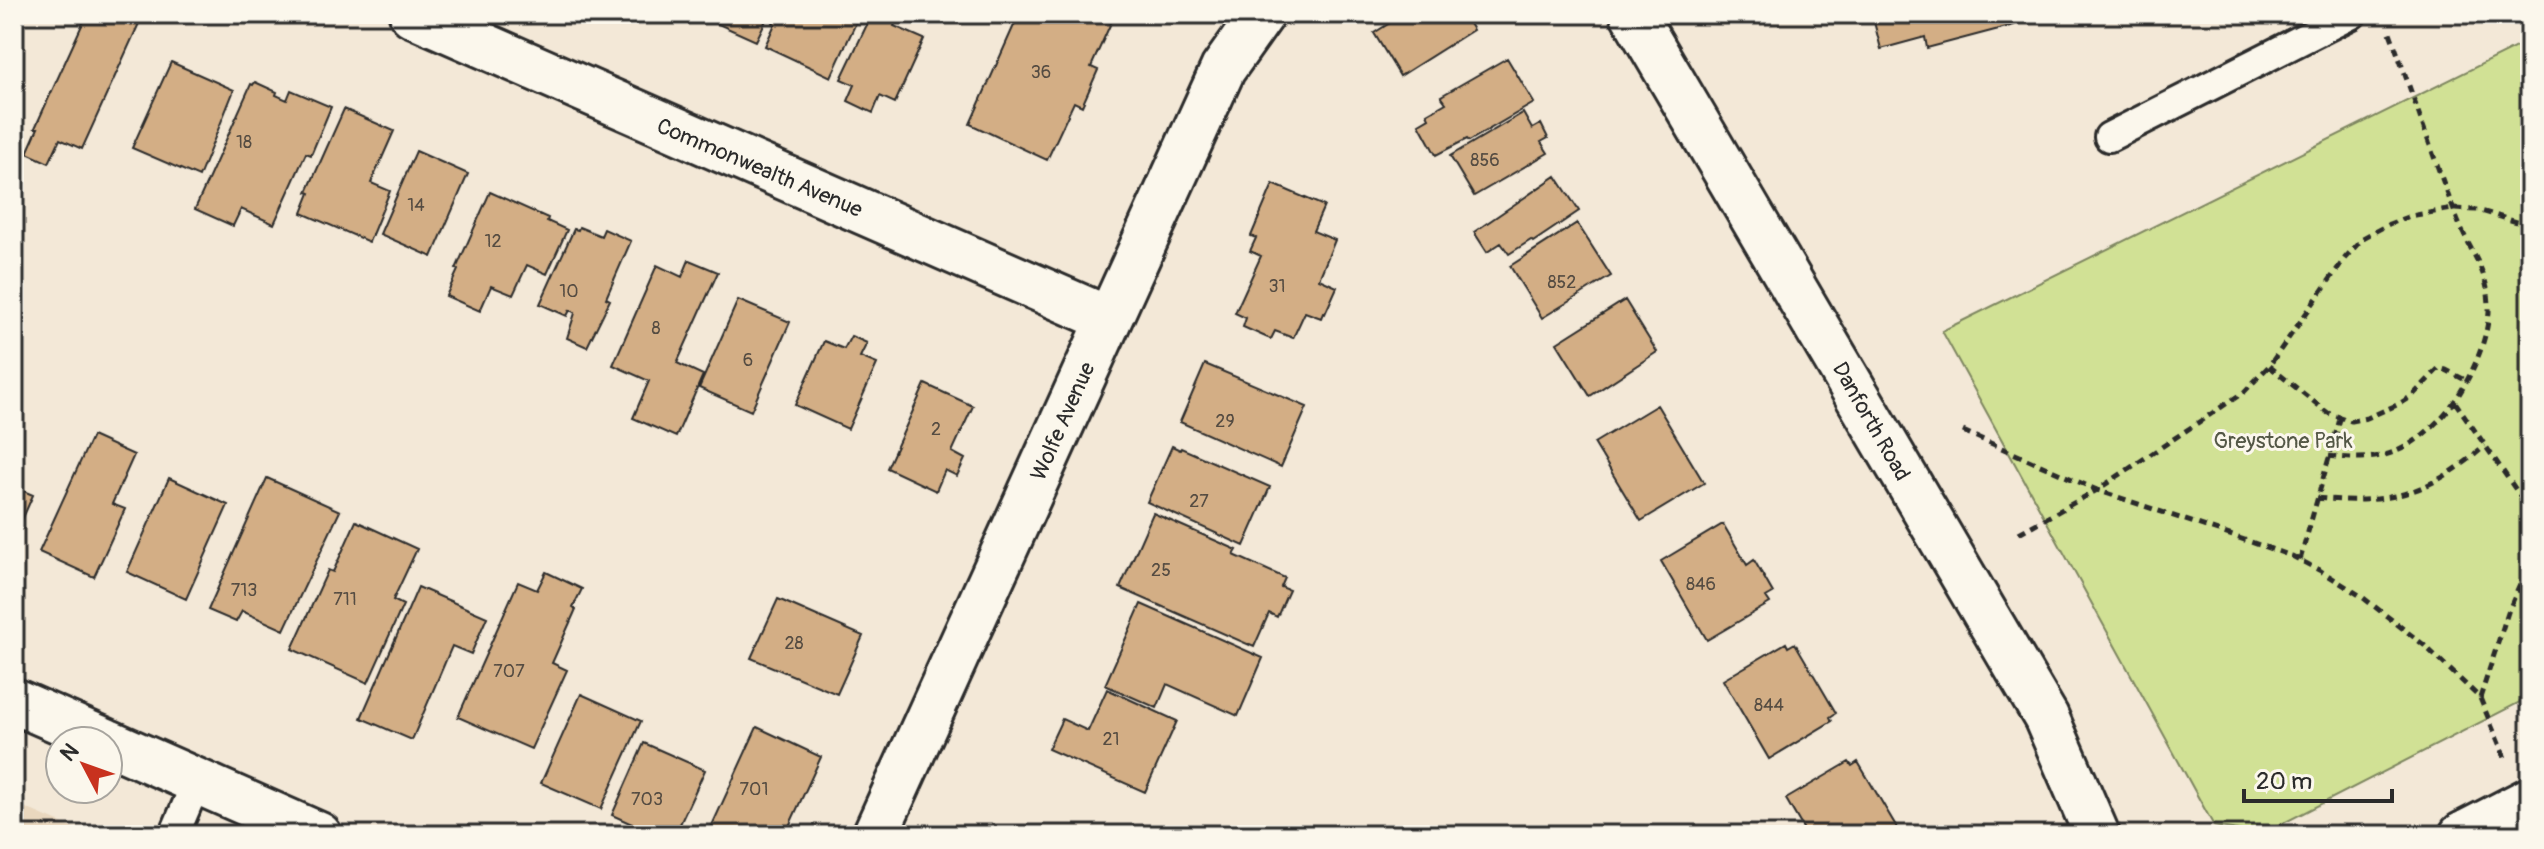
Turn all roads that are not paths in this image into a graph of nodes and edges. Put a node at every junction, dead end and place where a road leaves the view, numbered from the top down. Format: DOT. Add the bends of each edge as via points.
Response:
graph roads {
  1 [pos="412,14"];
  2 [pos="1262,14"];
  3 [pos="1633,14"];
  4 [pos="2352,14"];
  5 [pos="2109,137"];
  6 [pos="1108,319"];
  7 [pos="14,701"];
  8 [pos="68,725"];
  9 [pos="124,749"];
  10 [pos="197,781"];
  11 [pos="2527,802"];
  12 [pos="174,835"];
  13 [pos="319,835"];
  14 [pos="875,835"];
  15 [pos="2097,835"];
  16 [pos="2462,835"];
  1 -- 6 [label="street, Commonwealth Avenue"];
  2 -- 6 [label="street, Wolfe Avenue" via="1223,69"];
  3 -- 15 [label="street, Danforth Road" via="2046,717"];
  4 -- 5 [label="lane"];
  6 -- 14 [label="street, Wolfe Avenue"];
  7 -- 8 [label="street"];
  9 -- 10 [label="street"];
  10 -- 12 [label="lane"];
  10 -- 13 [label="street"];
  11 -- 16 [label="street"];
}
